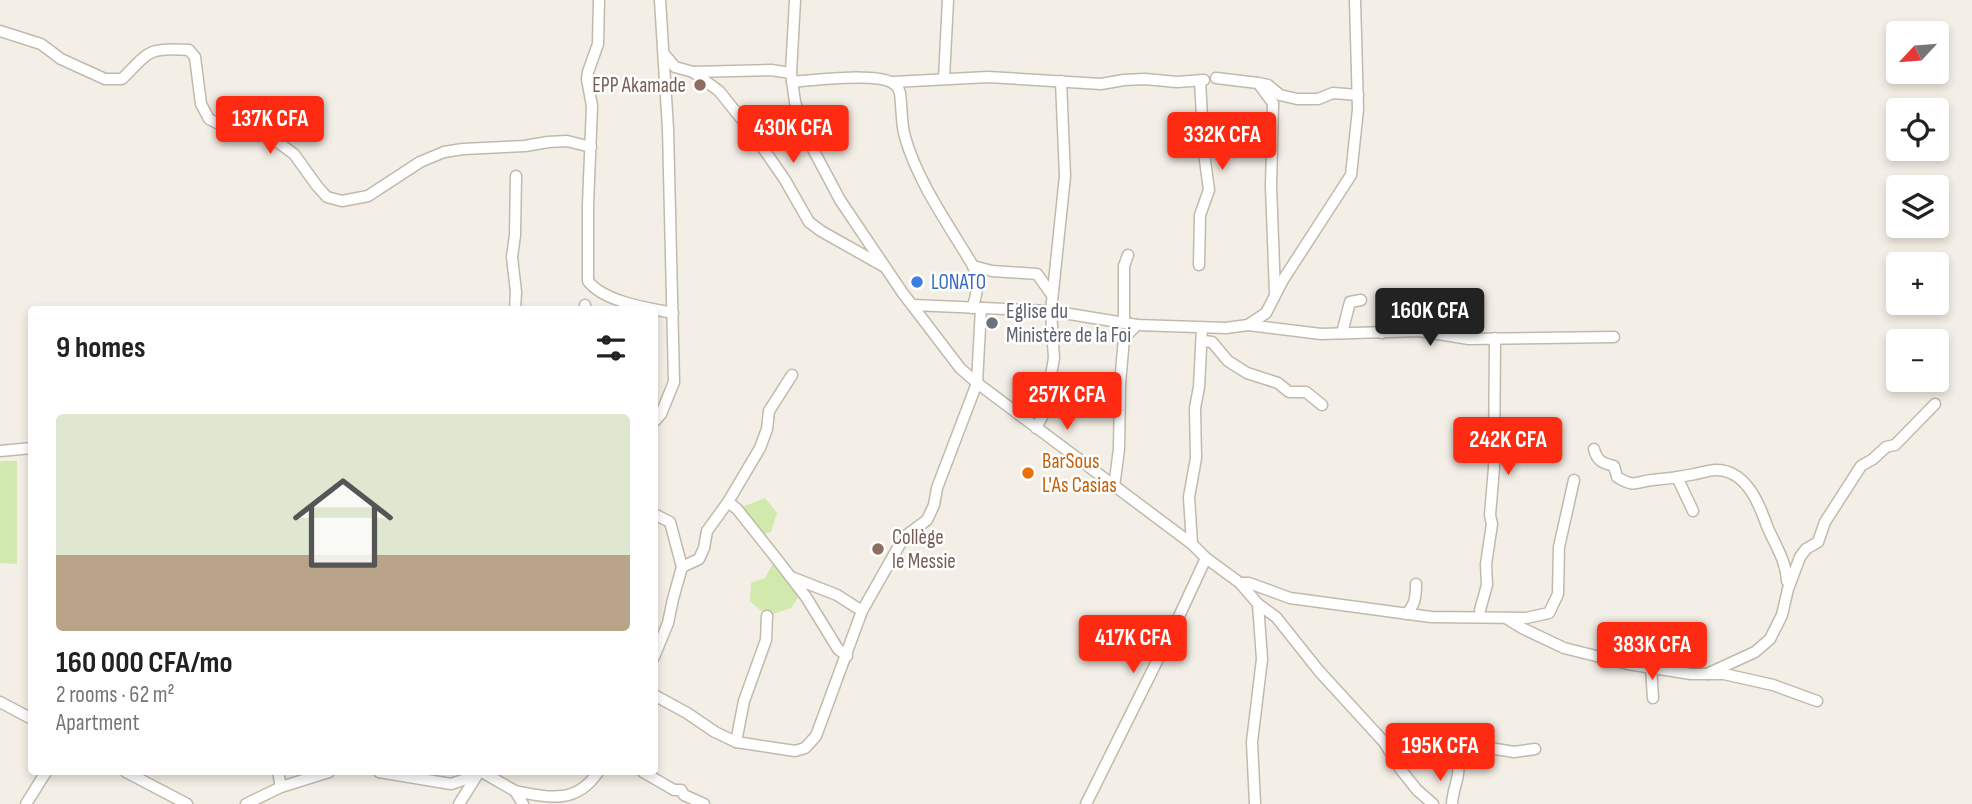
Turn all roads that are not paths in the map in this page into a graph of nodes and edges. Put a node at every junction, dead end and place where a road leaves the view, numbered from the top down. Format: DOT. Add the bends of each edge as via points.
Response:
graph roads {
  1 [pos="599,0"];
  2 [pos="660,0"];
  3 [pos="795,0"];
  4 [pos="948,0"];
  5 [pos="1355,0"];
  6 [pos="0,31"];
  7 [pos="664,54"];
  8 [pos="694,72"];
  9 [pos="792,77"];
  10 [pos="944,78"];
  11 [pos="1216,78"];
  12 [pos="1061,81"];
  13 [pos="893,82"];
  14 [pos="1258,83"];
  15 [pos="1358,95"];
  16 [pos="591,147"];
  17 [pos="516,176"];
  18 [pos="1128,255"];
  19 [pos="1056,260"];
  20 [pos="1199,265"];
  21 [pos="973,267"];
  22 [pos="886,268"];
  23 [pos="1037,274"];
  24 [pos="1275,293"];
  25 [pos="1052,295"];
  26 [pos="1361,300"];
  27 [pos="912,305"];
  28 [pos="516,306"];
  29 [pos="636,306"];
  30 [pos="937,306"];
  31 [pos="977,308"];
  32 [pos="658,310"];
  33 [pos="1051,311"];
  34 [pos="673,313"];
  35 [pos="1390,317"];
  36 [pos="923,320"];
  37 [pos="1121,323"];
  38 [pos="1137,325"];
  39 [pos="1248,325"];
  40 [pos="1202,327"];
  41 [pos="1382,333"];
  42 [pos="1342,334"];
  43 [pos="1614,337"];
  44 [pos="1124,338"];
  45 [pos="1495,338"];
  46 [pos="1202,341"];
  47 [pos="792,375"];
  48 [pos="976,383"];
  49 [pos="1051,383"];
  50 [pos="1120,384"];
  51 [pos="1935,404"];
  52 [pos="1322,405"];
  53 [pos="658,417"];
  54 [pos="1036,428"];
  55 [pos="28,448"];
  56 [pos="1594,449"];
  57 [pos="0,451"];
  58 [pos="1677,477"];
  59 [pos="1574,480"];
  60 [pos="1114,487"];
  61 [pos="728,502"];
  62 [pos="1693,512"];
  63 [pos="658,516"];
  64 [pos="1192,544"];
  65 [pos="1206,558"];
  66 [pos="682,567"];
  67 [pos="790,577"];
  68 [pos="1240,583"];
  69 [pos="1416,584"];
  70 [pos="1788,589"];
  71 [pos="1258,604"];
  72 [pos="1480,610"];
  73 [pos="862,611"];
  74 [pos="1406,614"];
  75 [pos="767,616"];
  76 [pos="1506,618"];
  77 [pos="658,647"];
  78 [pos="846,656"];
  79 [pos="1651,667"];
  80 [pos="1707,674"];
  81 [pos="658,697"];
  82 [pos="1653,698"];
  83 [pos="1817,701"];
  84 [pos="0,702"];
  85 [pos="28,717"];
  86 [pos="736,742"];
  87 [pos="1384,742"];
  88 [pos="1535,748"];
  89 [pos="1446,750"];
  90 [pos="44,775"];
  91 [pos="131,775"];
  92 [pos="279,775"];
  93 [pos="319,775"];
  94 [pos="399,775"];
  95 [pos="474,775"];
  96 [pos="478,775"];
  97 [pos="486,775"];
  98 [pos="596,775"];
  99 [pos="648,775"];
  100 [pos="281,787"];
  101 [pos="515,791"];
  102 [pos="26,804"];
  103 [pos="187,804"];
  104 [pos="246,804"];
  105 [pos="459,804"];
  106 [pos="523,804"];
  107 [pos="704,804"];
  108 [pos="1086,804"];
  109 [pos="1255,804"];
  110 [pos="1433,804"];
  111 [pos="1452,804"];
  1 -- 16 [label="street" via="598,44 587,79 592,97"];
  2 -- 7 [label="street"];
  3 -- 9 [label="street"];
  4 -- 10 [label="street"];
  5 -- 15 [label="street"];
  6 -- 16 [label="street" via="41,44 61,59 105,79 122,79 144,55 163,48 189,50 195,57 201,104 209,119 228,128 254,128 272,138 294,154 327,197 342,201 368,196 444,152 548,142"];
  7 -- 8 [label="street" via="675,67"];
  7 -- 34 [label="street"];
  8 -- 9 [label="street" via="771,70"];
  8 -- 22 [label="street" via="719,91 752,132 809,222"];
  9 -- 13 [label="street"];
  9 -- 22 [label="street" via="807,138 839,200"];
  10 -- 12 [label="street"];
  10 -- 13 [label="street"];
  11 -- 14 [label="street"];
  12 -- 19 [label="street" via="1065,176"];
  12 -- 20 [label="street" via="1101,85 1124,80 1202,80 1203,153 1209,190 1200,215"];
  13 -- 21 [label="street" via="900,93 905,138 913,158"];
  14 -- 15 [label="street" via="1297,99 1333,93"];
  14 -- 24 [label="street" via="1273,103"];
  15 -- 24 [label="street" via="1351,175"];
  16 -- 29 [label="street" via="588,281 597,290"];
  17 -- 28 [label="street" via="512,257"];
  18 -- 37 [label="street"];
  19 -- 23 [label="street"];
  19 -- 25 [label="street"];
  21 -- 23 [label="street"];
  21 -- 31 [label="street" via="978,279"];
  22 -- 27 [label="street"];
  23 -- 25 [label="street"];
  24 -- 39 [label="street" via="1266,313"];
  25 -- 33 [label="street"];
  26 -- 42 [label="street" via="1350,302"];
  27 -- 30 [label="street"];
  27 -- 36 [label="street"];
  30 -- 31 [label="street"];
  30 -- 36 [label="street"];
  31 -- 33 [label="street"];
  31 -- 48 [label="street"];
  32 -- 34 [label="street"];
  33 -- 37 [label="street"];
  33 -- 49 [label="street"];
  34 -- 53 [label="street" via="674,382"];
  35 -- 41 [label="street"];
  36 -- 48 [label="street"];
  37 -- 38 [label="street"];
  37 -- 44 [label="street"];
  38 -- 40 [label="street"];
  38 -- 44 [label="street"];
  39 -- 40 [label="street"];
  39 -- 42 [label="street"];
  40 -- 46 [label="street"];
  41 -- 42 [label="street"];
  41 -- 45 [label="street" via="1420,331"];
  43 -- 45 [label="street"];
  44 -- 50 [label="street"];
  45 -- 72 [label="street" via="1492,524"];
  46 -- 52 [label="street" via="1212,342 1228,361 1247,373 1278,383 1289,392 1306,392"];
  46 -- 64 [label="street" via="1195,408 1196,458 1189,496"];
  47 -- 61 [label="street" via="769,411 760,448"];
  48 -- 54 [label="street"];
  48 -- 73 [label="street" via="927,520 904,537"];
  49 -- 50 [label="street"];
  49 -- 54 [label="street"];
  50 -- 60 [label="street"];
  51 -- 70 [label="street" via="1895,445 1861,466 1825,522 1818,542 1800,557"];
  54 -- 60 [label="street"];
  55 -- 57 [label="street"];
  56 -- 58 [label="street" via="1596,458 1614,466 1617,477 1625,482 1638,485"];
  58 -- 62 [label="street"];
  58 -- 70 [label="street" via="1717,470 1738,477 1757,500 1783,558"];
  59 -- 76 [label="street" via="1559,547 1558,594 1549,613"];
  60 -- 64 [label="street"];
  61 -- 66 [label="street" via="707,531 699,559"];
  61 -- 67 [label="street"];
  63 -- 66 [label="street" via="670,522"];
  64 -- 65 [label="street"];
  65 -- 68 [label="street"];
  65 -- 108 [label="street"];
  66 -- 77 [label="street"];
  67 -- 73 [label="street" via="837,595"];
  67 -- 78 [label="street"];
  68 -- 71 [label="street"];
  68 -- 74 [label="street" via="1290,598"];
  69 -- 74 [label="street" via="1412,608"];
  70 -- 80 [label="street" via="1770,639 1755,652"];
  71 -- 87 [label="street" via="1276,617"];
  71 -- 109 [label="street" via="1262,659 1252,742"];
  73 -- 78 [label="street"];
  74 -- 76 [label="street"];
  75 -- 86 [label="street" via="766,640 744,701"];
  76 -- 79 [label="street" via="1564,648"];
  78 -- 86 [label="street" via="816,736 805,748 794,751"];
  79 -- 80 [label="street"];
  79 -- 82 [label="street"];
  80 -- 83 [label="street" via="1773,685"];
  81 -- 86 [label="street"];
  84 -- 85 [label="street"];
  87 -- 89 [label="street" via="1419,742"];
  87 -- 110 [label="street" via="1401,770"];
  88 -- 89 [label="street" via="1514,752 1484,747"];
  89 -- 111 [label="street" via="1456,755 1459,763"];
  90 -- 102 [label="street"];
  91 -- 103 [label="street"];
  92 -- 100 [label="street"];
  93 -- 100 [label="street"];
  94 -- 95 [label="street" via="451,783"];
  96 -- 105 [label="street"];
  97 -- 101 [label="street"];
  98 -- 101 [label="street" via="583,790 559,799"];
  99 -- 107 [label="street"];
  100 -- 104 [label="street"];
  101 -- 106 [label="street"];
}
